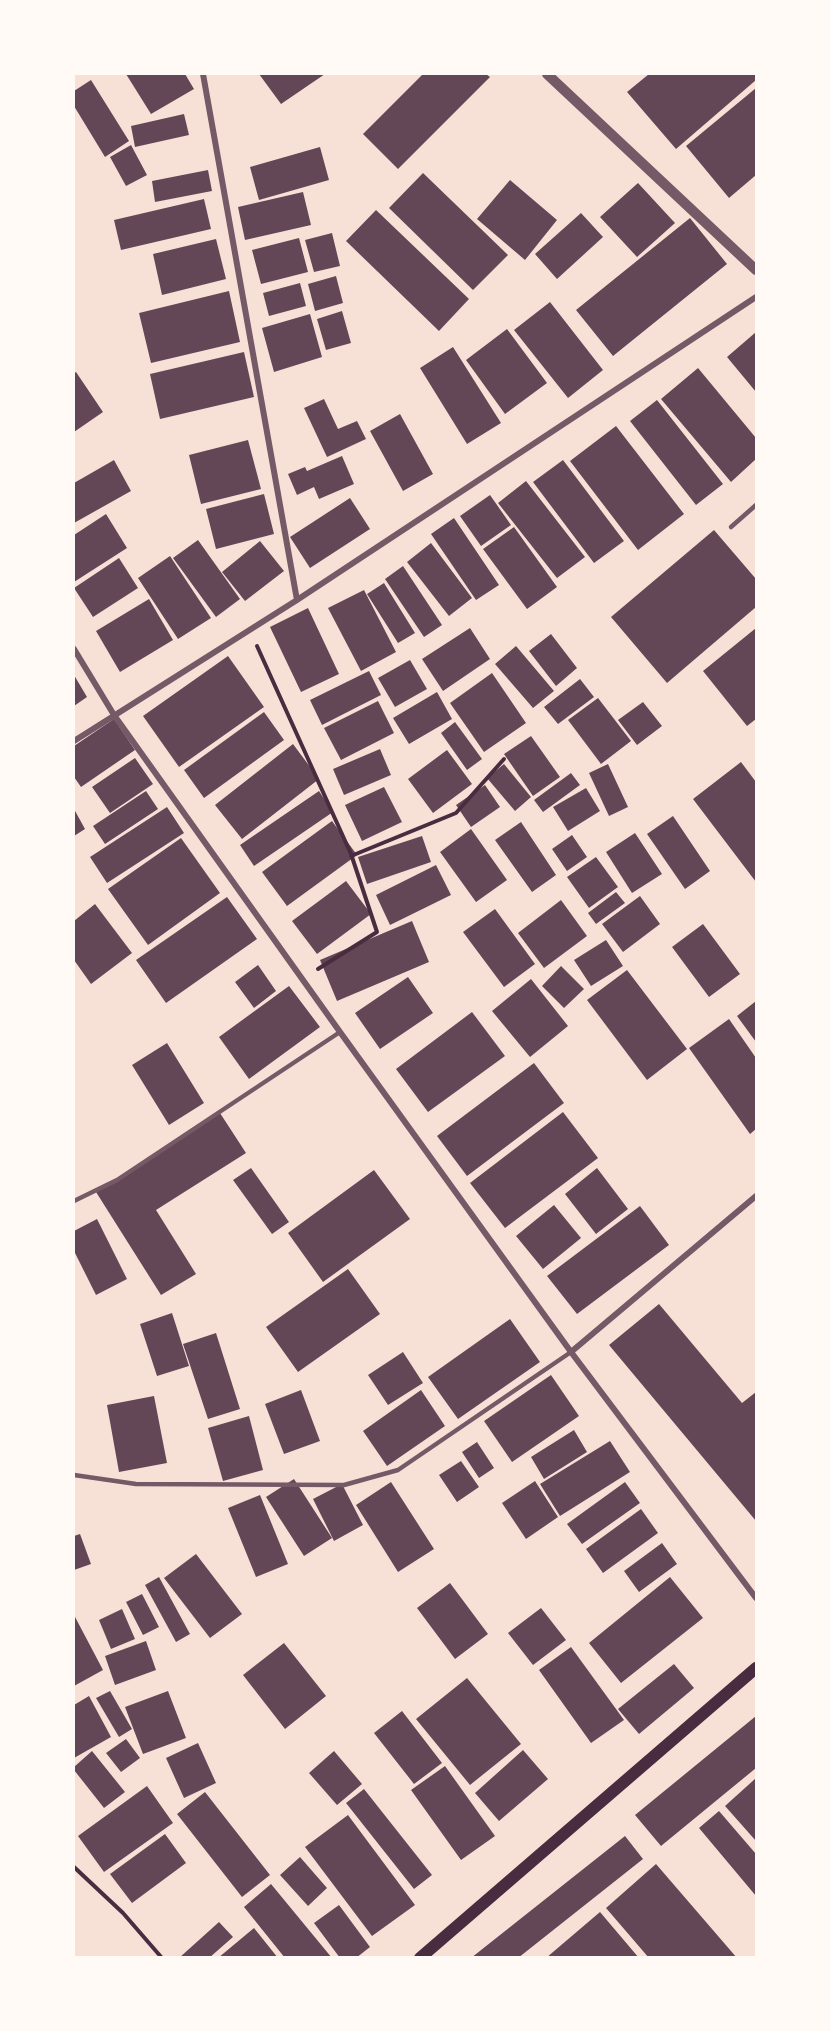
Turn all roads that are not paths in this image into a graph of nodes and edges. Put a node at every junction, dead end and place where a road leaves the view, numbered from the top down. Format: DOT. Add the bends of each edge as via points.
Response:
graph roads {
  1 [pos="203,74"];
  2 [pos="547,74"];
  3 [pos="756,270"];
  4 [pos="756,297"];
  5 [pos="756,505"];
  6 [pos="731,527"];
  7 [pos="297,600"];
  8 [pos="74,649"];
  9 [pos="114,715"];
  10 [pos="74,741"];
  11 [pos="340,1032"];
  12 [pos="756,1196"];
  13 [pos="74,1201"];
  14 [pos="571,1352"];
  15 [pos="74,1475"];
  16 [pos="756,1598"];
  17 [pos="756,1668"];
  18 [pos="420,1958"];
  1 -- 7 [label="street"];
  2 -- 3 [label="street"];
  4 -- 7 [label="street"];
  5 -- 6 [label="lane"];
  7 -- 9 [label="street"];
  8 -- 9 [label="street"];
  9 -- 10 [label="street"];
  9 -- 11 [label="street"];
  11 -- 13 [label="lane" via="117,1179"];
  11 -- 14 [label="street"];
  12 -- 14 [label="street"];
  14 -- 15 [label="lane" via="398,1470 344,1485 136,1484"];
  14 -- 16 [label="street"];
  17 -- 18 [label="main road"];
}
